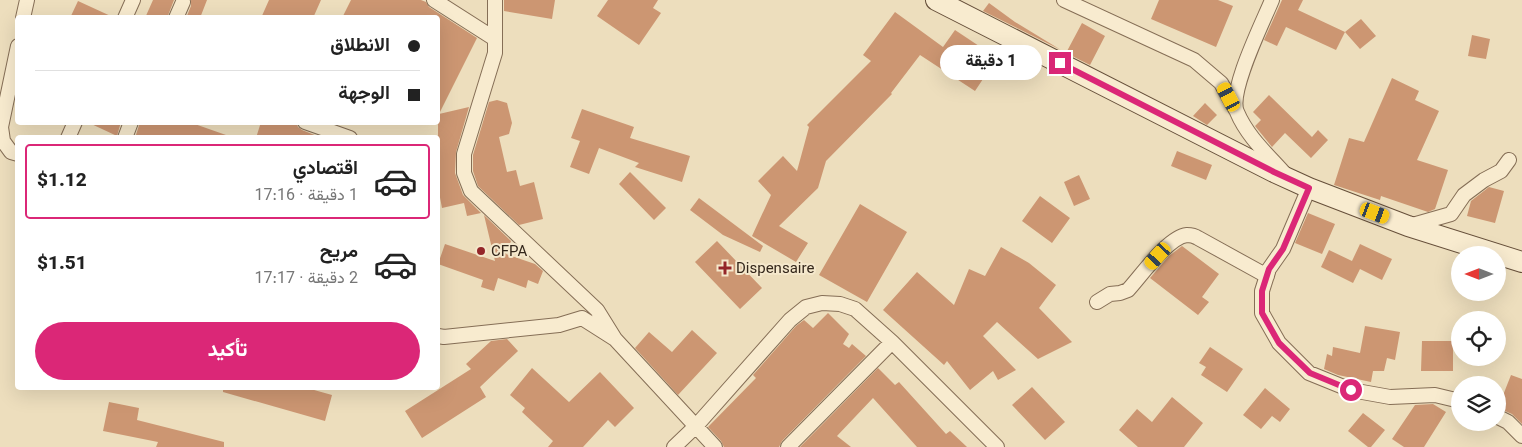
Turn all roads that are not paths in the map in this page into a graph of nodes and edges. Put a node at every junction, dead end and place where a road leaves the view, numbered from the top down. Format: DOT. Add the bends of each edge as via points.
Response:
graph roads {
  1 [pos="27,0"];
  2 [pos="133,0"];
  3 [pos="434,0"];
  4 [pos="495,0"];
  5 [pos="936,0"];
  6 [pos="1064,0"];
  7 [pos="1272,0"];
  8 [pos="183,2"];
  9 [pos="24,15"];
  10 [pos="126,15"];
  11 [pos="177,15"];
  12 [pos="495,39"];
  13 [pos="15,60"];
  14 [pos="1236,110"];
  15 [pos="314,125"];
  16 [pos="342,135"];
  17 [pos="15,153"];
  18 [pos="1509,160"];
  19 [pos="1289,179"];
  20 [pos="1309,188"];
  21 [pos="1408,226"];
  22 [pos="1522,262"];
  23 [pos="1267,276"];
  24 [pos="1097,302"];
  25 [pos="440,336"];
  26 [pos="615,339"];
  27 [pos="892,342"];
  28 [pos="1451,399"];
  29 [pos="1506,421"];
  30 [pos="696,426"];
  31 [pos="1522,436"];
  32 [pos="674,447"];
  33 [pos="715,447"];
  34 [pos="788,447"];
  35 [pos="997,447"];
  1 -- 9 [label="street"];
  2 -- 10 [label="street"];
  3 -- 12 [label="street"];
  4 -- 12 [label="street"];
  5 -- 19 [label="main road"];
  6 -- 14 [label="street" via="1194,60 1221,83"];
  7 -- 14 [label="street" via="1238,83"];
  8 -- 11 [label="street"];
  12 -- 26 [label="street" via="495,52 464,154 464,173 471,191 597,310"];
  13 -- 17 [label="street" via="1,126 3,141"];
  14 -- 19 [label="street" via="1251,136"];
  15 -- 16 [label="street"];
  18 -- 21 [label="street" via="1501,171 1464,195 1451,214"];
  19 -- 20 [label="main road"];
  20 -- 21 [label="main road"];
  20 -- 23 [label="street" via="1283,249"];
  21 -- 22 [label="main road"];
  23 -- 24 [label="street" via="1188,234 1168,245 1128,290 1110,294"];
  23 -- 28 [label="street" via="1262,291 1262,313 1279,343 1310,373 1351,390 1390,397 1435,395"];
  25 -- 26 [label="street" via="559,326 582,318"];
  26 -- 30 [label="street"];
  27 -- 30 [label="street" via="855,309 822,303 806,308 790,320"];
  27 -- 34 [label="street"];
  27 -- 35 [label="street"];
  29 -- 31 [label="street"];
  30 -- 32 [label="street"];
  30 -- 33 [label="street"];
}
